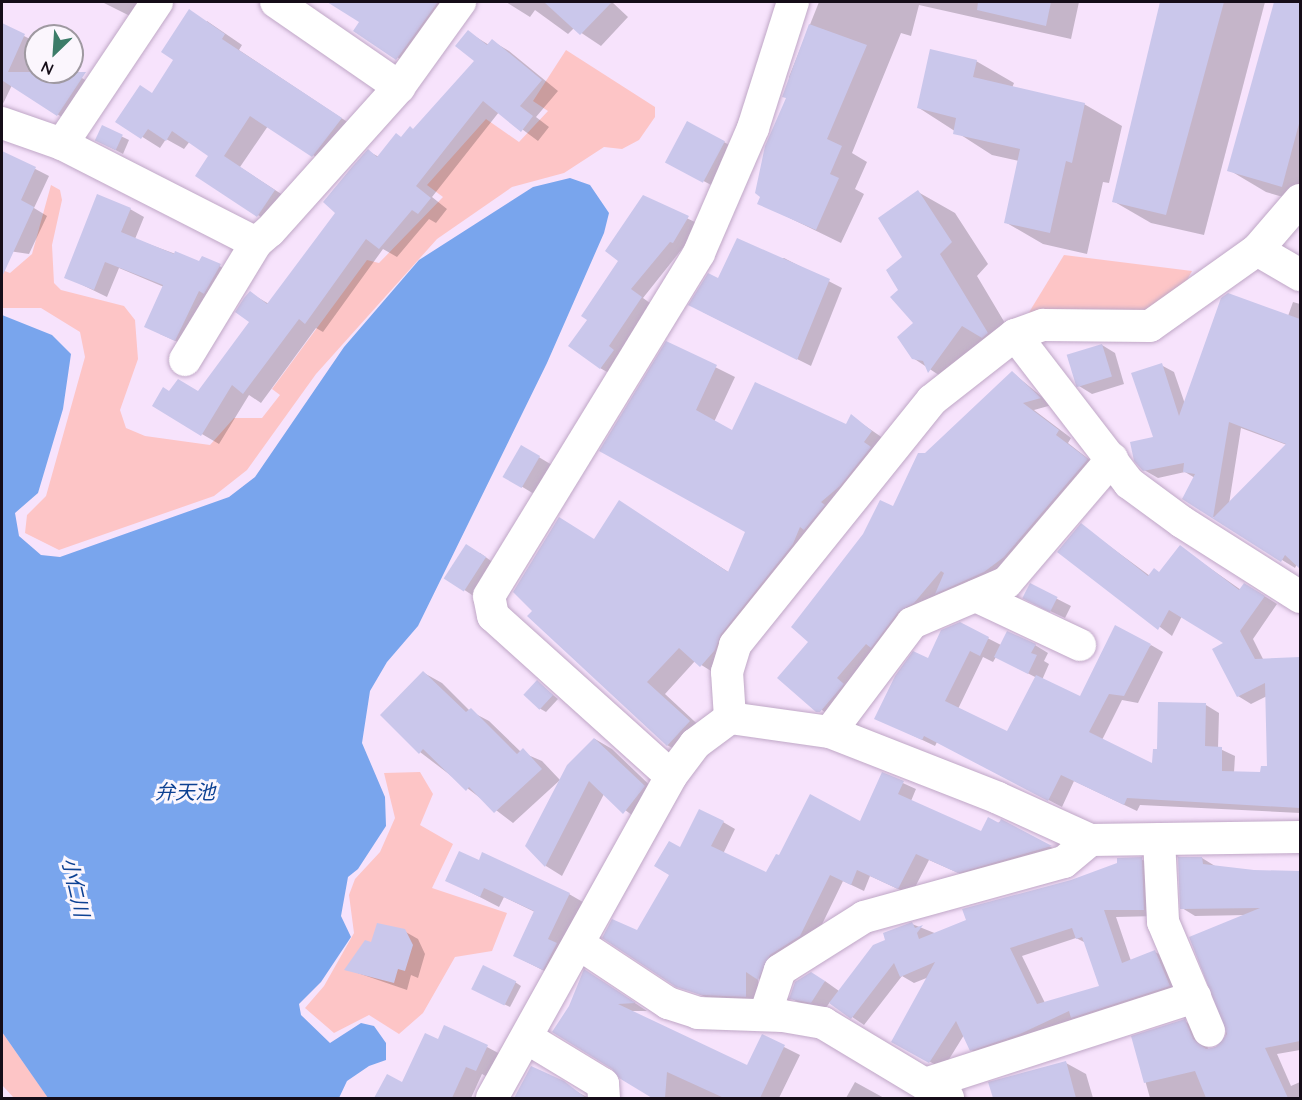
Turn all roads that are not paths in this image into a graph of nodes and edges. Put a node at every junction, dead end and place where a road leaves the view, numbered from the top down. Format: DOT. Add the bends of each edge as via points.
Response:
graph roads {
  1 [pos="157,2"];
  2 [pos="276,2"];
  3 [pos="460,2"];
  4 [pos="793,2"];
  5 [pos="399,87"];
  6 [pos="2,123"];
  7 [pos="62,144"];
  8 [pos="1300,200"];
  9 [pos="256,243"];
  10 [pos="1257,250"];
  11 [pos="1300,275"];
  12 [pos="1015,335"];
  13 [pos="185,360"];
  14 [pos="1112,459"];
  15 [pos="976,596"];
  16 [pos="1300,597"];
  17 [pos="1080,645"];
  18 [pos="730,718"];
  19 [pos="830,732"];
  20 [pos="671,776"];
  21 [pos="1300,837"];
  22 [pos="1159,839"];
  23 [pos="1090,840"];
  24 [pos="579,944"];
  25 [pos="1195,997"];
  26 [pos="765,1015"];
  27 [pos="1209,1031"];
  28 [pos="527,1038"];
  29 [pos="936,1091"];
  30 [pos="492,1098"];
  31 [pos="604,1098"];
  1 -- 7 [label="street"];
  2 -- 5 [label="street"];
  3 -- 5 [label="street"];
  4 -- 20 [label="street" via="753,128 699,253 489,596 493,616"];
  5 -- 9 [label="street"];
  6 -- 7 [label="street"];
  7 -- 9 [label="street"];
  8 -- 10 [label="street"];
  9 -- 13 [label="street"];
  10 -- 11 [label="street"];
  10 -- 12 [label="street" via="1150,326 1043,325"];
  12 -- 14 [label="street"];
  12 -- 18 [label="street" via="932,399 735,645 727,672"];
  14 -- 15 [label="street" via="1007,582"];
  14 -- 16 [label="street" via="1130,483 1182,522"];
  15 -- 17 [label="street"];
  15 -- 19 [label="street" via="912,623"];
  18 -- 19 [label="street"];
  18 -- 20 [label="street" via="694,744"];
  19 -- 23 [label="street" via="998,798"];
  20 -- 24 [label="street"];
  21 -- 22 [label="street"];
  22 -- 23 [label="street"];
  22 -- 25 [label="street" via="1163,922"];
  23 -- 26 [label="street" via="1064,862 864,917 780,970"];
  24 -- 26 [label="street" via="668,1003 698,1013"];
  24 -- 28 [label="street"];
  25 -- 27 [label="street"];
  25 -- 29 [label="street"];
  26 -- 29 [label="street" via="823,1023"];
  28 -- 30 [label="street"];
  28 -- 31 [label="street" via="603,1084"];
}
